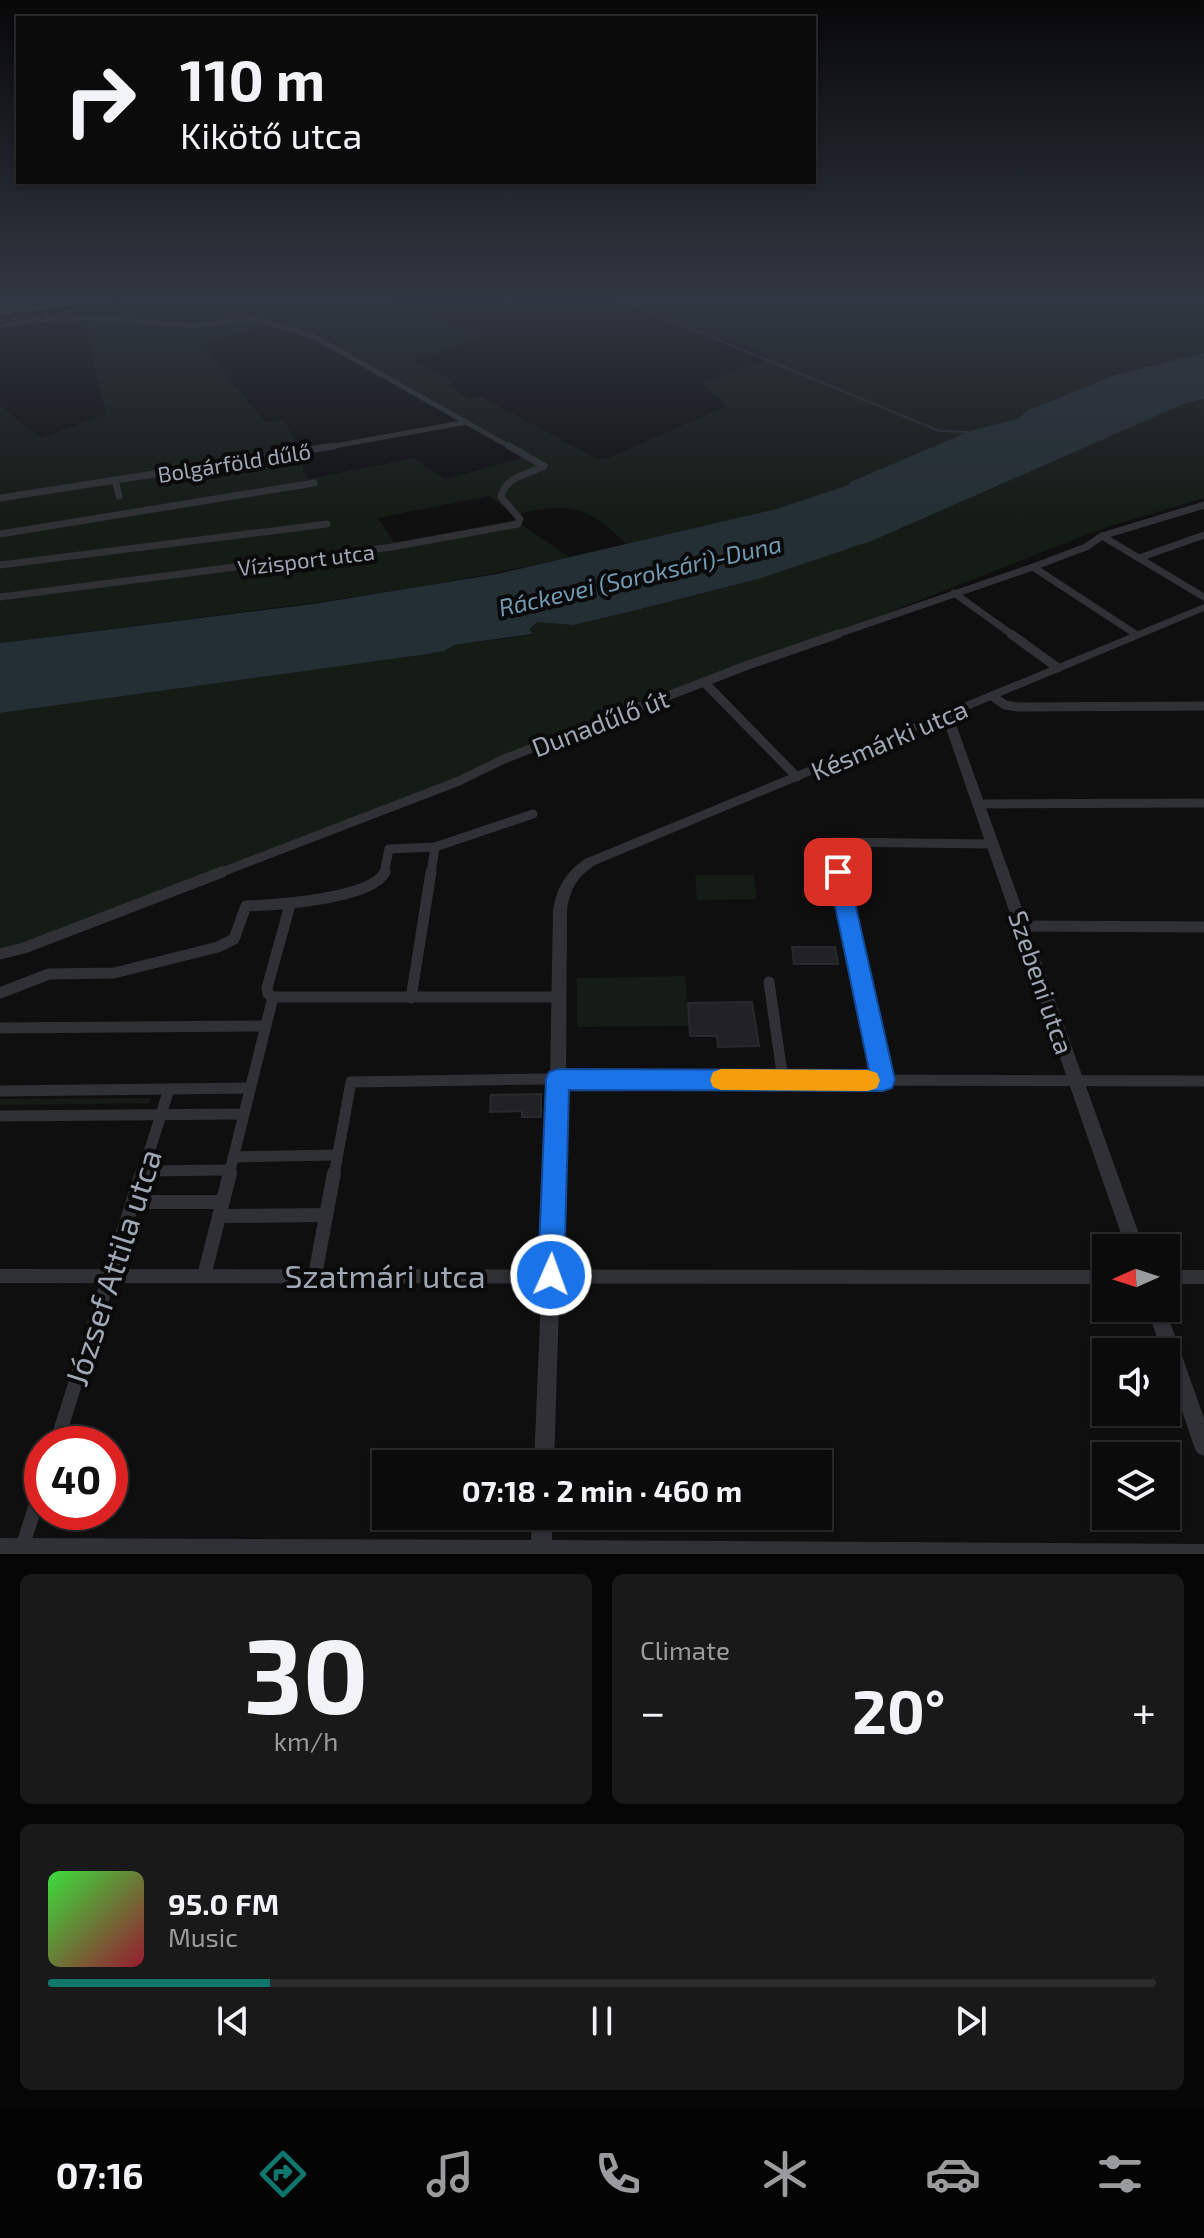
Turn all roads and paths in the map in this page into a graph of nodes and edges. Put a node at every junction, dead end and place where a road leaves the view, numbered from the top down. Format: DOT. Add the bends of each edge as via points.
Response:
graph roads {
  1 [pos="375,371"];
  2 [pos="467,422"];
  3 [pos="115,480"];
  4 [pos="314,483"];
  5 [pos="119,496"];
  6 [pos="0,498"];
  7 [pos="1204,505"];
  8 [pos="327,524"];
  9 [pos="0,534"];
  10 [pos="1204,535"];
  11 [pos="1102,536"];
  12 [pos="1139,558"];
  13 [pos="0,565"];
  14 [pos="1033,567"];
  15 [pos="954,593"];
  16 [pos="0,597"];
  17 [pos="1204,597"];
  18 [pos="1204,607"];
  19 [pos="1137,635"];
  20 [pos="1058,668"];
  21 [pos="705,683"];
  22 [pos="992,696"];
  23 [pos="1204,706"];
  24 [pos="947,716"];
  25 [pos="797,777"];
  26 [pos="1204,803"];
  27 [pos="978,804"];
  28 [pos="533,814"];
  29 [pos="992,844"];
  30 [pos="435,847"];
  31 [pos="290,905"];
  32 [pos="1023,926"];
  33 [pos="1204,927"];
  34 [pos="0,954"];
  35 [pos="769,982"];
  36 [pos="0,993"];
  37 [pos="273,997"];
  38 [pos="559,997"];
  39 [pos="411,998"];
  40 [pos="265,1026"];
  41 [pos="0,1028"];
  42 [pos="558,1079"];
  43 [pos="783,1080"];
  44 [pos="883,1080"];
  45 [pos="1204,1081"];
  46 [pos="1077,1082"];
  47 [pos="250,1088"];
  48 [pos="169,1089"];
  49 [pos="0,1091"];
  50 [pos="244,1114"];
  51 [pos="161,1115"];
  52 [pos="0,1116"];
  53 [pos="337,1155"];
  54 [pos="232,1164"];
  55 [pos="143,1171"];
  56 [pos="133,1202"];
  57 [pos="221,1209"];
  58 [pos="326,1215"];
  59 [pos="1130,1234"];
  60 [pos="315,1275"];
  61 [pos="551,1275"];
  62 [pos="0,1276"];
  63 [pos="110,1276"];
  64 [pos="204,1276"];
  65 [pos="1092,1277"];
  66 [pos="1180,1277"];
  67 [pos="1204,1277"];
  68 [pos="1161,1322"];
  69 [pos="62,1426"];
  70 [pos="1204,1446"];
  71 [pos="545,1450"];
  72 [pos="28,1530"];
  73 [pos="542,1530"];
  74 [pos="0,1548"];
  75 [pos="21,1551"];
  76 [pos="541,1552"];
  77 [pos="1204,1554"];
  1 -- 2 [label="street"];
  2 -- 3 [label="street, Bolgárföld dűlő"];
  2 -- 16 [label="street, Vízisport utca" via="544,466 501,489 518,524 315,558"];
  3 -- 5 [label="street"];
  3 -- 6 [label="street, Bolgárföld dűlő"];
  4 -- 9 [label="street"];
  7 -- 11 [label="street, Dunadűlő út"];
  8 -- 13 [label="street"];
  10 -- 12 [label="street"];
  11 -- 12 [label="street"];
  11 -- 14 [label="street, Dunadűlő út"];
  12 -- 17 [label="street"];
  14 -- 15 [label="street, Dunadűlő út"];
  14 -- 19 [label="street"];
  15 -- 20 [label="street"];
  15 -- 21 [label="street, Dunadűlő út"];
  18 -- 19 [label="street, Késmárki utca"];
  19 -- 20 [label="street, Késmárki utca"];
  20 -- 22 [label="street, Késmárki utca"];
  21 -- 25 [label="street"];
  21 -- 34 [label="street, Dunadűlő út"];
  22 -- 23 [label="street" via="1018,707"];
  22 -- 24 [label="street, Késmárki utca"];
  24 -- 25 [label="street, Késmárki utca"];
  24 -- 27 [label="street, Szebeni utca"];
  25 -- 38 [label="street, Késmárki utca" via="575,872 562,894"];
  26 -- 27 [label="street"];
  27 -- 29 [label="street, Szebeni utca"];
  28 -- 30 [label="street"];
  29 -- 32 [label="street, Szebeni utca"];
  29 -- 44 [label="street" via="832,842"];
  30 -- 31 [label="street" via="389,849 384,876 372,885"];
  30 -- 39 [label="street"];
  31 -- 36 [label="street" via="246,906 234,939 218,947 114,973 49,974"];
  31 -- 37 [label="street" via="267,988"];
  32 -- 33 [label="street"];
  32 -- 46 [label="street, Szebeni utca"];
  35 -- 43 [label="street"];
  37 -- 39 [label="street"];
  37 -- 40 [label="street"];
  38 -- 39 [label="street"];
  38 -- 42 [label="street"];
  40 -- 41 [label="street"];
  40 -- 47 [label="street"];
  42 -- 43 [label="street"];
  42 -- 53 [label="street" via="351,1082"];
  42 -- 61 [label="street"];
  43 -- 44 [label="street"];
  44 -- 46 [label="street"];
  45 -- 46 [label="street"];
  46 -- 59 [label="street, Szebeni utca"];
  47 -- 48 [label="street"];
  47 -- 50 [label="street"];
  48 -- 49 [label="street"];
  48 -- 51 [label="street, József Attila utca"];
  50 -- 51 [label="street"];
  50 -- 54 [label="street"];
  51 -- 52 [label="street"];
  51 -- 55 [label="street, József Attila utca"];
  53 -- 54 [label="street"];
  53 -- 58 [label="street"];
  54 -- 55 [label="street"];
  54 -- 57 [label="street"];
  55 -- 56 [label="street, József Attila utca"];
  56 -- 57 [label="street"];
  56 -- 63 [label="street, József Attila utca"];
  57 -- 58 [label="street"];
  57 -- 64 [label="street"];
  58 -- 60 [label="street"];
  60 -- 61 [label="street, Szatmári utca"];
  60 -- 64 [label="street, Szatmári utca"];
  61 -- 65 [label="street, Szatmári utca"];
  61 -- 71 [label="street"];
  62 -- 63 [label="street, Szatmári utca"];
  63 -- 64 [label="street, Szatmári utca"];
  63 -- 69 [label="street, József Attila utca"];
  66 -- 67 [label="street"];
  68 -- 70 [label="street"];
  72 -- 75 [label="street"];
  73 -- 76 [label="street"];
  74 -- 75 [label="street"];
  75 -- 76 [label="street"];
  76 -- 77 [label="street"];
}
